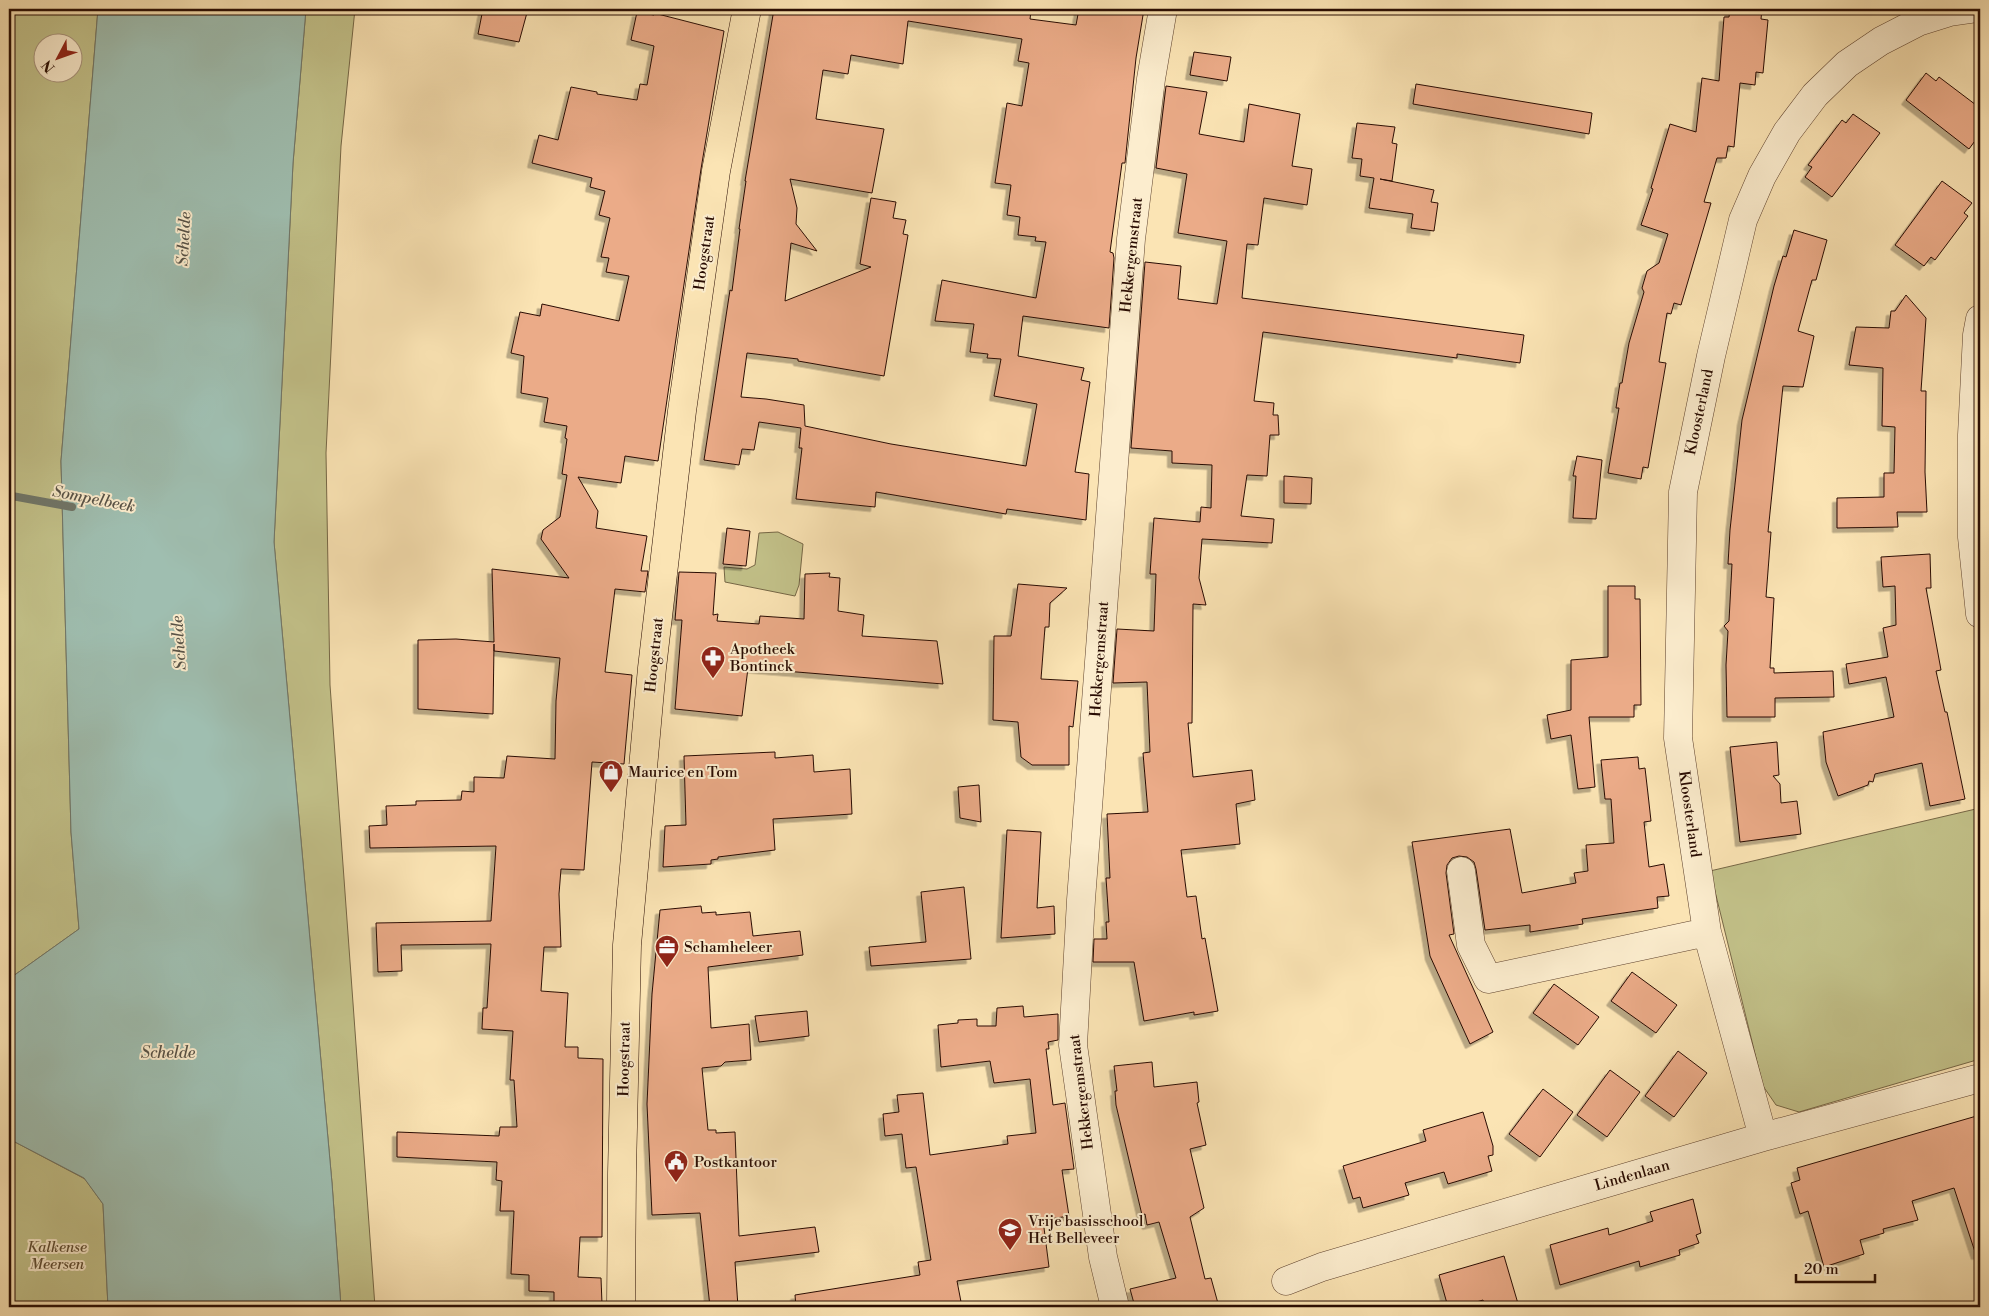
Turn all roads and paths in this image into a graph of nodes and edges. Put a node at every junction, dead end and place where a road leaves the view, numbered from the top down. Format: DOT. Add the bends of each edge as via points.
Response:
graph roads {
  1 [pos="747,9"];
  2 [pos="1163,9"];
  3 [pos="1971,9"];
  4 [pos="1980,319"];
  5 [pos="1980,614"];
  6 [pos="1461,872"];
  7 [pos="1707,932"];
  8 [pos="1980,1078"];
  9 [pos="1763,1137"];
  10 [pos="1286,1281"];
  11 [pos="621,1307"];
  12 [pos="1115,1307"];
  1 -- 11 [label="main road, Hoogstraat" via="716,171 682,410 652,668 627,945"];
  2 -- 12 [label="street, Hekkergemstraat" via="1151,79 1130,259 1081,900 1073,1045 1103,1257"];
  3 -- 7 [label="street, Kloosterland" via="1918,22 1847,64 1815,95 1787,132 1762,176 1744,220 1683,492 1678,738"];
  4 -- 5 [label="street" via="1972,444 1972,537"];
  6 -- 7 [label="street" via="1471,945 1488,979"];
  7 -- 9 [label="street, Kloosterland"];
  8 -- 9 [label="street, Lindenlaan"];
  9 -- 10 [label="street, Lindenlaan" via="1322,1267"];
}
